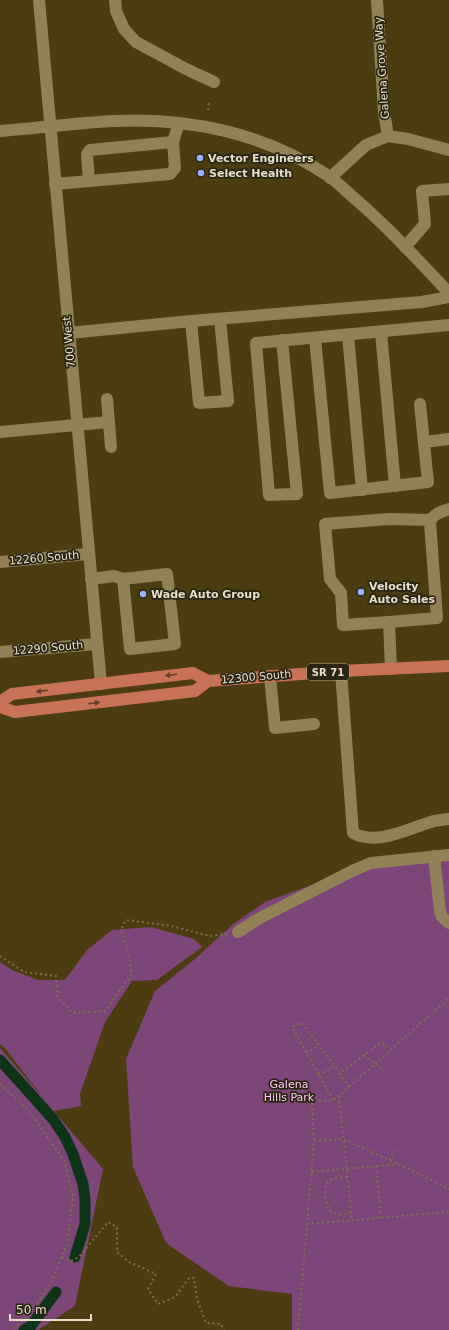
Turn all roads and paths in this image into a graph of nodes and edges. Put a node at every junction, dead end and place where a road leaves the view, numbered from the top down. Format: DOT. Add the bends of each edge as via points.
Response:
graph roads {
  1 [pos="39,0"];
  2 [pos="115,0"];
  3 [pos="377,0"];
  4 [pos="214,82"];
  5 [pos="209,102"];
  6 [pos="208,110"];
  7 [pos="179,122"];
  8 [pos="50,127"];
  9 [pos="0,131"];
  10 [pos="388,136"];
  11 [pos="173,142"];
  12 [pos="449,150"];
  13 [pos="330,178"];
  14 [pos="89,181"];
  15 [pos="55,184"];
  16 [pos="449,188"];
  17 [pos="405,248"];
  18 [pos="449,293"];
  19 [pos="449,297"];
  20 [pos="220,319"];
  21 [pos="191,321"];
  22 [pos="449,325"];
  23 [pos="381,332"];
  24 [pos="69,333"];
  25 [pos="348,335"];
  26 [pos="315,338"];
  27 [pos="282,340"];
  28 [pos="107,399"];
  29 [pos="420,404"];
  30 [pos="109,422"];
  31 [pos="77,425"];
  32 [pos="0,432"];
  33 [pos="449,440"];
  34 [pos="424,442"];
  35 [pos="111,447"];
  36 [pos="395,486"];
  37 [pos="362,490"];
  38 [pos="449,509"];
  39 [pos="431,520"];
  40 [pos="88,554"];
  41 [pos="0,562"];
  42 [pos="91,579"];
  43 [pos="123,579"];
  44 [pos="389,622"];
  45 [pos="96,644"];
  46 [pos="0,652"];
  47 [pos="449,666"];
  48 [pos="391,669"];
  49 [pos="341,671"];
  50 [pos="270,676"];
  51 [pos="208,681"];
  52 [pos="101,684"];
  53 [pos="0,702"];
  54 [pos="0,707"];
  55 [pos="314,724"];
  56 [pos="449,819"];
  57 [pos="449,854"];
  58 [pos="434,856"];
  59 [pos="449,924"];
  60 [pos="238,932"];
  61 [pos="0,956"];
  62 [pos="449,998"];
  63 [pos="320,1046"];
  64 [pos="390,1050"];
  65 [pos="306,1053"];
  66 [pos="364,1055"];
  67 [pos="375,1064"];
  68 [pos="335,1066"];
  69 [pos="384,1071"];
  70 [pos="340,1073"];
  71 [pos="318,1075"];
  72 [pos="0,1084"];
  73 [pos="349,1086"];
  74 [pos="339,1096"];
  75 [pos="333,1100"];
  76 [pos="344,1139"];
  77 [pos="314,1141"];
  78 [pos="395,1150"];
  79 [pos="390,1160"];
  80 [pos="399,1164"];
  81 [pos="376,1166"];
  82 [pos="346,1169"];
  83 [pos="312,1172"];
  84 [pos="347,1177"];
  85 [pos="449,1189"];
  86 [pos="449,1212"];
  87 [pos="351,1213"];
  88 [pos="382,1218"];
  89 [pos="352,1220"];
  90 [pos="307,1224"];
  91 [pos="62,1257"];
  92 [pos="12,1330"];
  93 [pos="224,1330"];
  94 [pos="298,1330"];
  1 -- 8 [label="street, 700 West"];
  2 -- 4 [label="street" via="116,11 124,29 136,42"];
  3 -- 10 [label="street, Galena Grove Way" via="384,112"];
  5 -- 6 [label="path"];
  7 -- 8 [label="street" via="115,121"];
  7 -- 11 [label="street"];
  7 -- 13 [label="street" via="244,135 302,161"];
  8 -- 9 [label="street"];
  8 -- 15 [label="street, 700 West"];
  10 -- 12 [label="street"];
  10 -- 13 [label="street" via="366,145"];
  11 -- 14 [label="street" via="175,168 170,174"];
  11 -- 14 [label="street" via="90,150 87,154"];
  13 -- 17 [label="street" via="371,212"];
  14 -- 15 [label="street"];
  15 -- 24 [label="street, 700 West"];
  16 -- 17 [label="street" via="422,191 425,224"];
  17 -- 18 [label="street"];
  19 -- 20 [label="street" via="422,302"];
  20 -- 21 [label="street"];
  20 -- 21 [label="street" via="228,400 199,404"];
  21 -- 24 [label="street"];
  22 -- 23 [label="street"];
  23 -- 25 [label="street"];
  23 -- 36 [label="street"];
  24 -- 31 [label="street, 700 West"];
  25 -- 26 [label="street"];
  25 -- 37 [label="street"];
  26 -- 27 [label="street"];
  26 -- 37 [label="street" via="330,493"];
  27 -- 27 [label="street" via="256,343 269,495 297,494"];
  28 -- 30 [label="street"];
  29 -- 34 [label="street"];
  30 -- 31 [label="street"];
  30 -- 35 [label="street"];
  31 -- 32 [label="street"];
  31 -- 40 [label="street, 700 West"];
  33 -- 34 [label="street"];
  34 -- 36 [label="street" via="428,482"];
  36 -- 37 [label="street"];
  38 -- 39 [label="street" via="436,514"];
  39 -- 44 [label="street" via="437,618"];
  39 -- 44 [label="street" via="389,519 325,524 330,578 340,593 343,625"];
  40 -- 41 [label="street, 12260 South"];
  40 -- 42 [label="street, 700 West"];
  42 -- 43 [label="street" via="114,576"];
  42 -- 45 [label="street, 700 West"];
  43 -- 43 [label="street" via="130,649 175,644 167,574"];
  44 -- 48 [label="street"];
  45 -- 46 [label="street, 12290 South"];
  45 -- 52 [label="street, 700 West"];
  47 -- 48 [label="main road, 12300 South / SR 71"];
  48 -- 49 [label="main road, 12300 South / SR 71"];
  49 -- 50 [label="main road, 12300 South / SR 71"];
  49 -- 56 [label="street" via="353,833 360,836 387,837 432,821"];
  50 -- 51 [label="main road, 12300 South / SR 71"];
  50 -- 55 [label="street" via="275,728"];
  51 -- 52 [label="main road, 12300 South / SR 71, one-way" via="193,673"];
  54 -- 51 [label="main road, 12300 South, one-way" via="15,712 195,692"];
  52 -- 53 [label="main road, 12300 South / SR 71, one-way" via="12,694"];
  57 -- 58 [label="street"];
  58 -- 59 [label="street" via="440,911"];
  58 -- 60 [label="street" via="371,863 258,919"];
  60 -- 61 [label="path" via="209,936 172,926 126,920 121,930 132,974 105,1011 73,1013 58,998 56,976 24,972"];
  62 -- 64 [label="path"];
  63 -- 65 [label="path"];
  63 -- 65 [label="path" via="302,1023 292,1027"];
  63 -- 68 [label="path"];
  64 -- 66 [label="path" via="382,1042"];
  64 -- 67 [label="path"];
  65 -- 71 [label="path"];
  66 -- 67 [label="path"];
  66 -- 70 [label="path"];
  67 -- 69 [label="path"];
  67 -- 73 [label="path"];
  68 -- 70 [label="path"];
  68 -- 71 [label="path"];
  70 -- 73 [label="path"];
  71 -- 75 [label="path"];
  72 -- 91 [label="path" via="28,1110 64,1160 73,1196 68,1241"];
  73 -- 74 [label="path"];
  74 -- 75 [label="path"];
  74 -- 76 [label="path"];
  75 -- 77 [label="path" via="312,1102"];
  76 -- 77 [label="path"];
  76 -- 79 [label="path"];
  76 -- 82 [label="path"];
  77 -- 83 [label="path"];
  78 -- 79 [label="path"];
  79 -- 80 [label="path"];
  80 -- 81 [label="path"];
  80 -- 85 [label="path"];
  81 -- 82 [label="path"];
  81 -- 88 [label="path"];
  82 -- 83 [label="path"];
  82 -- 84 [label="path"];
  83 -- 90 [label="path"];
  84 -- 87 [label="path"];
  84 -- 87 [label="path" via="328,1182 327,1205 331,1212 336,1214"];
  86 -- 88 [label="path"];
  87 -- 89 [label="path"];
  88 -- 89 [label="path"];
  89 -- 90 [label="path"];
  90 -- 94 [label="path"];
  91 -- 92 [label="path" via="51,1283 28,1316"];
  91 -- 93 [label="path" via="71,1261 79,1257 108,1222 117,1227 117,1252 129,1262 156,1274 148,1289 158,1304 175,1297 189,1278 194,1278 197,1299 206,1323 221,1324"];
}
